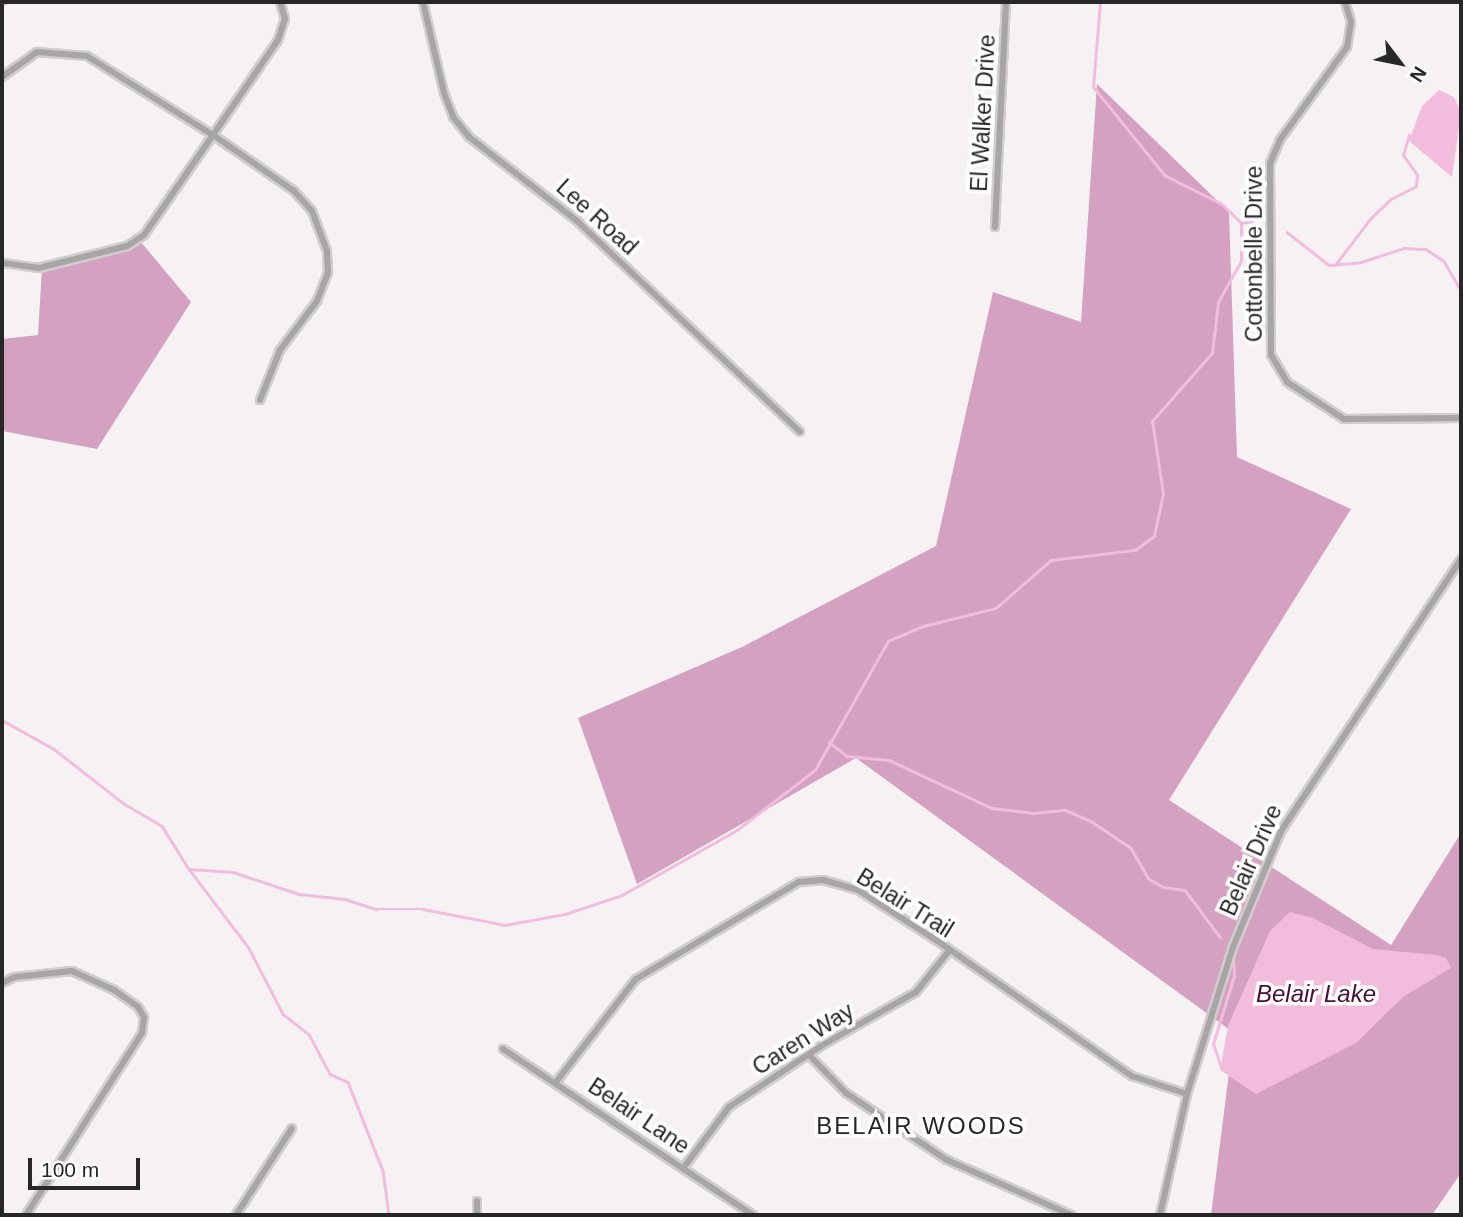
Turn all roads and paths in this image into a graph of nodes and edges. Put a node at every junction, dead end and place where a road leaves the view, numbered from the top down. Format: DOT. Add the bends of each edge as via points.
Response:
graph roads {
  1 [pos="280,2"];
  2 [pos="423,2"];
  3 [pos="1006,2"];
  4 [pos="1345,2"];
  5 [pos="2,77"];
  6 [pos="213,135"];
  7 [pos="995,227"];
  8 [pos="2,263"];
  9 [pos="260,400"];
  10 [pos="1461,418"];
  11 [pos="800,432"];
  12 [pos="1461,559"];
  13 [pos="949,951"];
  14 [pos="2,983"];
  15 [pos="503,1049"];
  16 [pos="809,1055"];
  17 [pos="556,1082"];
  18 [pos="1187,1094"];
  19 [pos="292,1128"];
  20 [pos="684,1167"];
  21 [pos="477,1200"];
  22 [pos="26,1215"];
  23 [pos="236,1215"];
  24 [pos="477,1215"];
  25 [pos="753,1215"];
  26 [pos="1071,1215"];
  27 [pos="1160,1215"];
  1 -- 6 [label="street" via="285,19 278,40"];
  2 -- 11 [label="street, Lee Road" via="444,93 453,117 469,137 576,220"];
  3 -- 7 [label="street, El Walker Drive"];
  4 -- 10 [label="street, Cottonbelle Drive" via="1351,22 1347,47 1280,140 1270,163 1271,355 1287,382 1344,419"];
  5 -- 6 [label="street" via="37,52 87,55"];
  6 -- 8 [label="street" via="144,235 127,246 39,268"];
  6 -- 9 [label="street" via="294,191 312,211 327,251 328,272 317,301 293,329 266,378"];
  12 -- 18 [label="street, Belair Drive" via="1290,810 1233,947"];
  13 -- 16 [label="street, Caren Way" via="916,992"];
  13 -- 17 [label="street, Belair Trail" via="858,890 823,880 799,882 636,979"];
  13 -- 18 [label="street, Belair Trail" via="1132,1076"];
  14 -- 22 [label="street" via="15,977 72,971 114,990 144,1017 142,1033"];
  15 -- 17 [label="street, Belair Lane"];
  16 -- 20 [label="street, Caren Way" via="729,1107"];
  16 -- 26 [label="street" via="846,1093 947,1160"];
  17 -- 20 [label="street, Belair Lane"];
  18 -- 27 [label="street, Belair Drive"];
  19 -- 23 [label="street"];
  20 -- 25 [label="street, Belair Lane"];
  21 -- 24 [label="street"];
}
